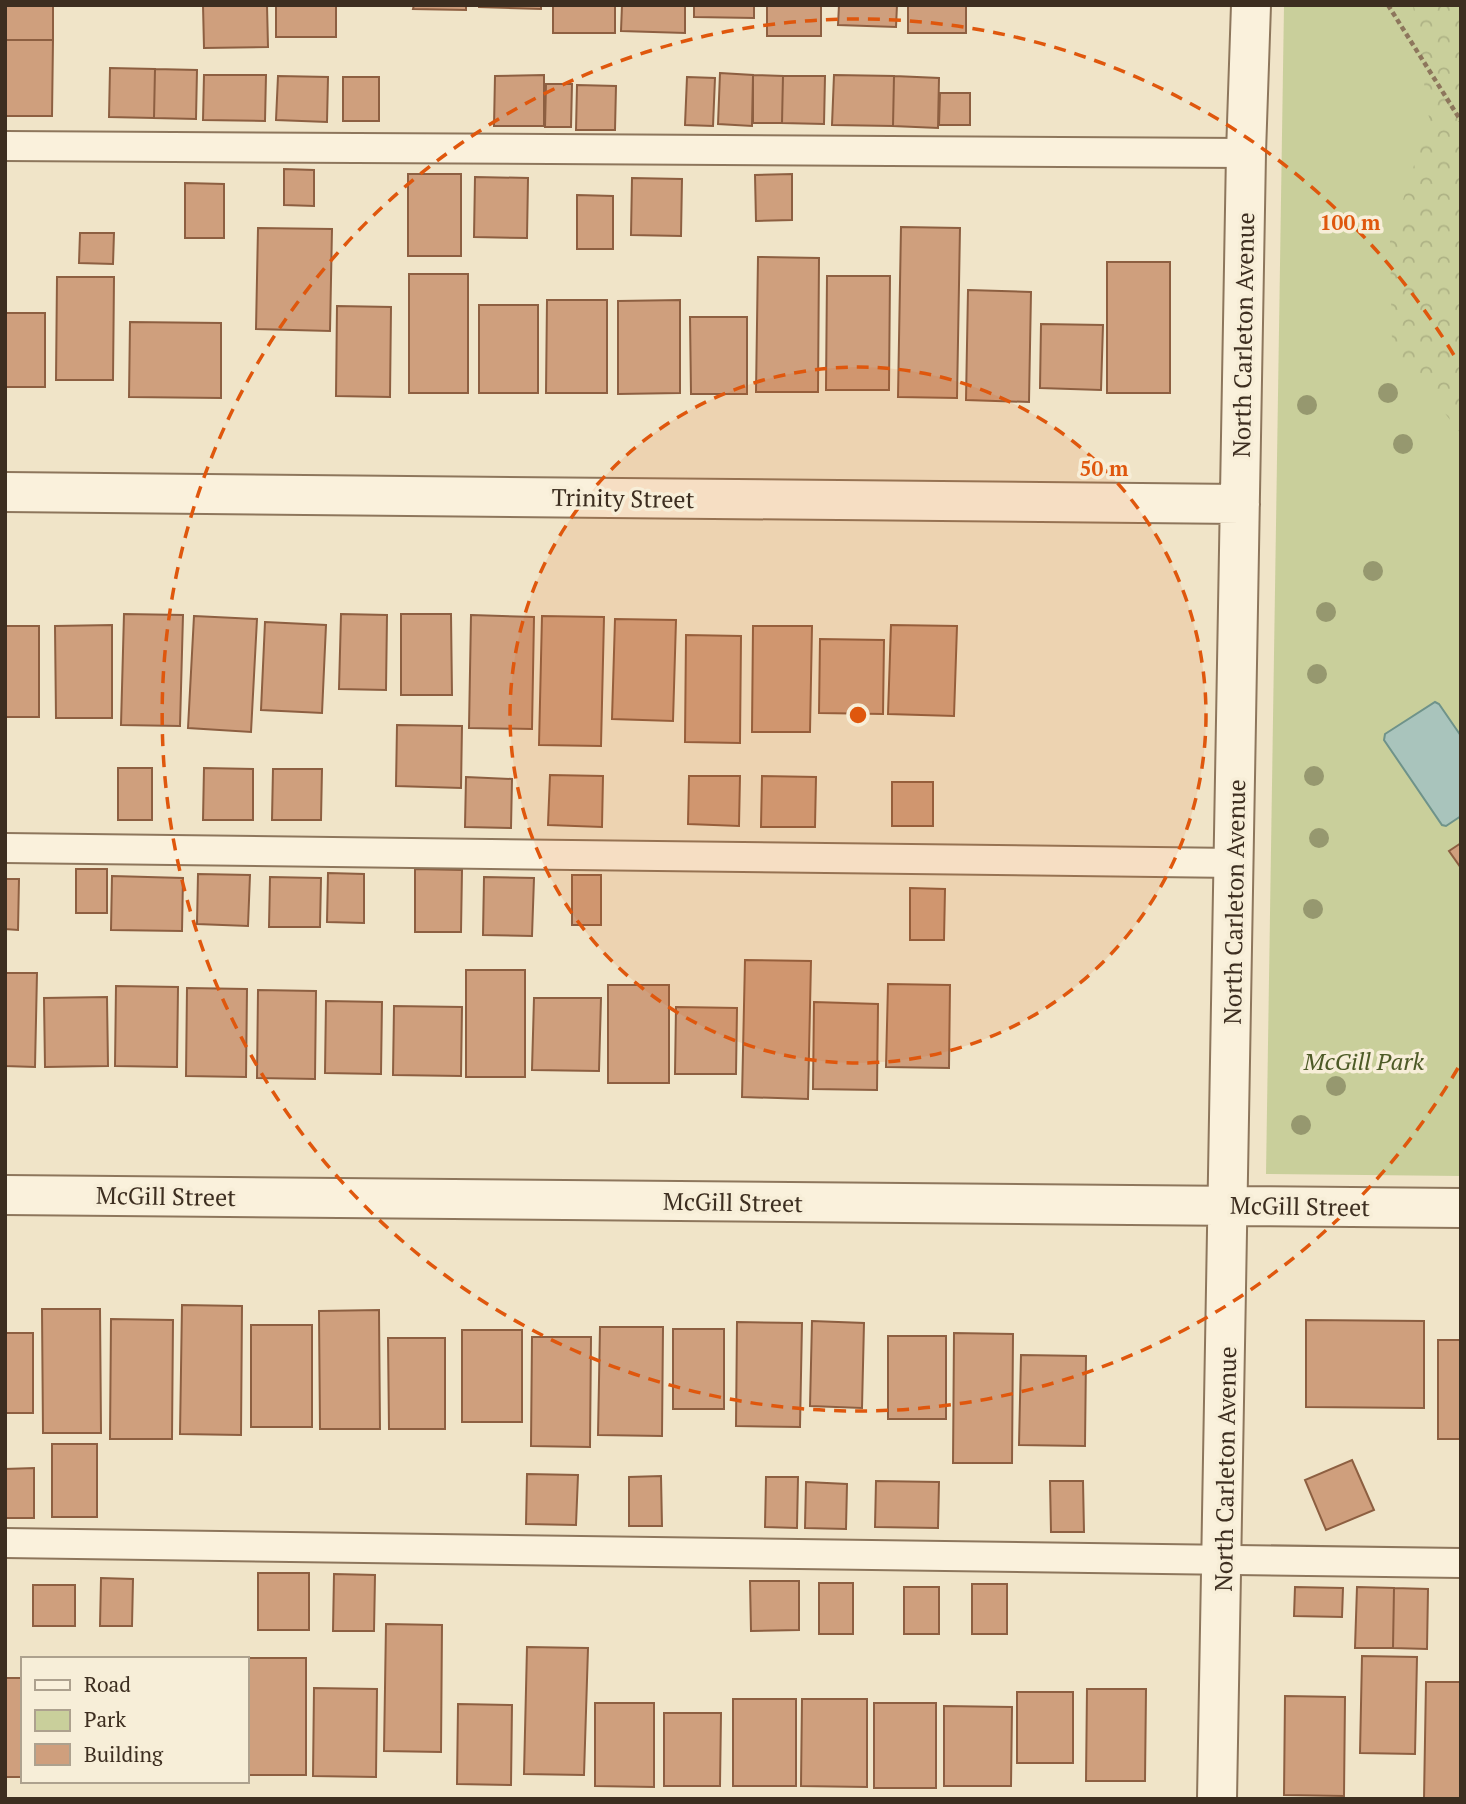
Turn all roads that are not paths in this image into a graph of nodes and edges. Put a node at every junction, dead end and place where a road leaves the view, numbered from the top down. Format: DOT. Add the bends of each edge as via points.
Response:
graph roads {
  1 [pos="1251,5"];
  2 [pos="5,146"];
  3 [pos="1246,153"];
  4 [pos="5,492"];
  5 [pos="1240,504"];
  6 [pos="5,848"];
  7 [pos="1235,863"];
  8 [pos="5,1195"];
  9 [pos="1229,1205"];
  10 [pos="1461,1208"];
  11 [pos="5,1543"];
  12 [pos="1223,1559"];
  13 [pos="1461,1563"];
  14 [pos="1217,1799"];
  1 -- 3 [label="street, North Carleton Avenue"];
  2 -- 3 [label="lane"];
  3 -- 5 [label="street, North Carleton Avenue"];
  4 -- 5 [label="street, Trinity Street"];
  5 -- 7 [label="street, North Carleton Avenue"];
  6 -- 7 [label="lane"];
  7 -- 9 [label="street, North Carleton Avenue"];
  8 -- 9 [label="street, McGill Street"];
  9 -- 10 [label="street, McGill Street"];
  9 -- 12 [label="street, North Carleton Avenue"];
  11 -- 12 [label="lane"];
  12 -- 13 [label="lane"];
  12 -- 14 [label="street, North Carleton Avenue"];
}
